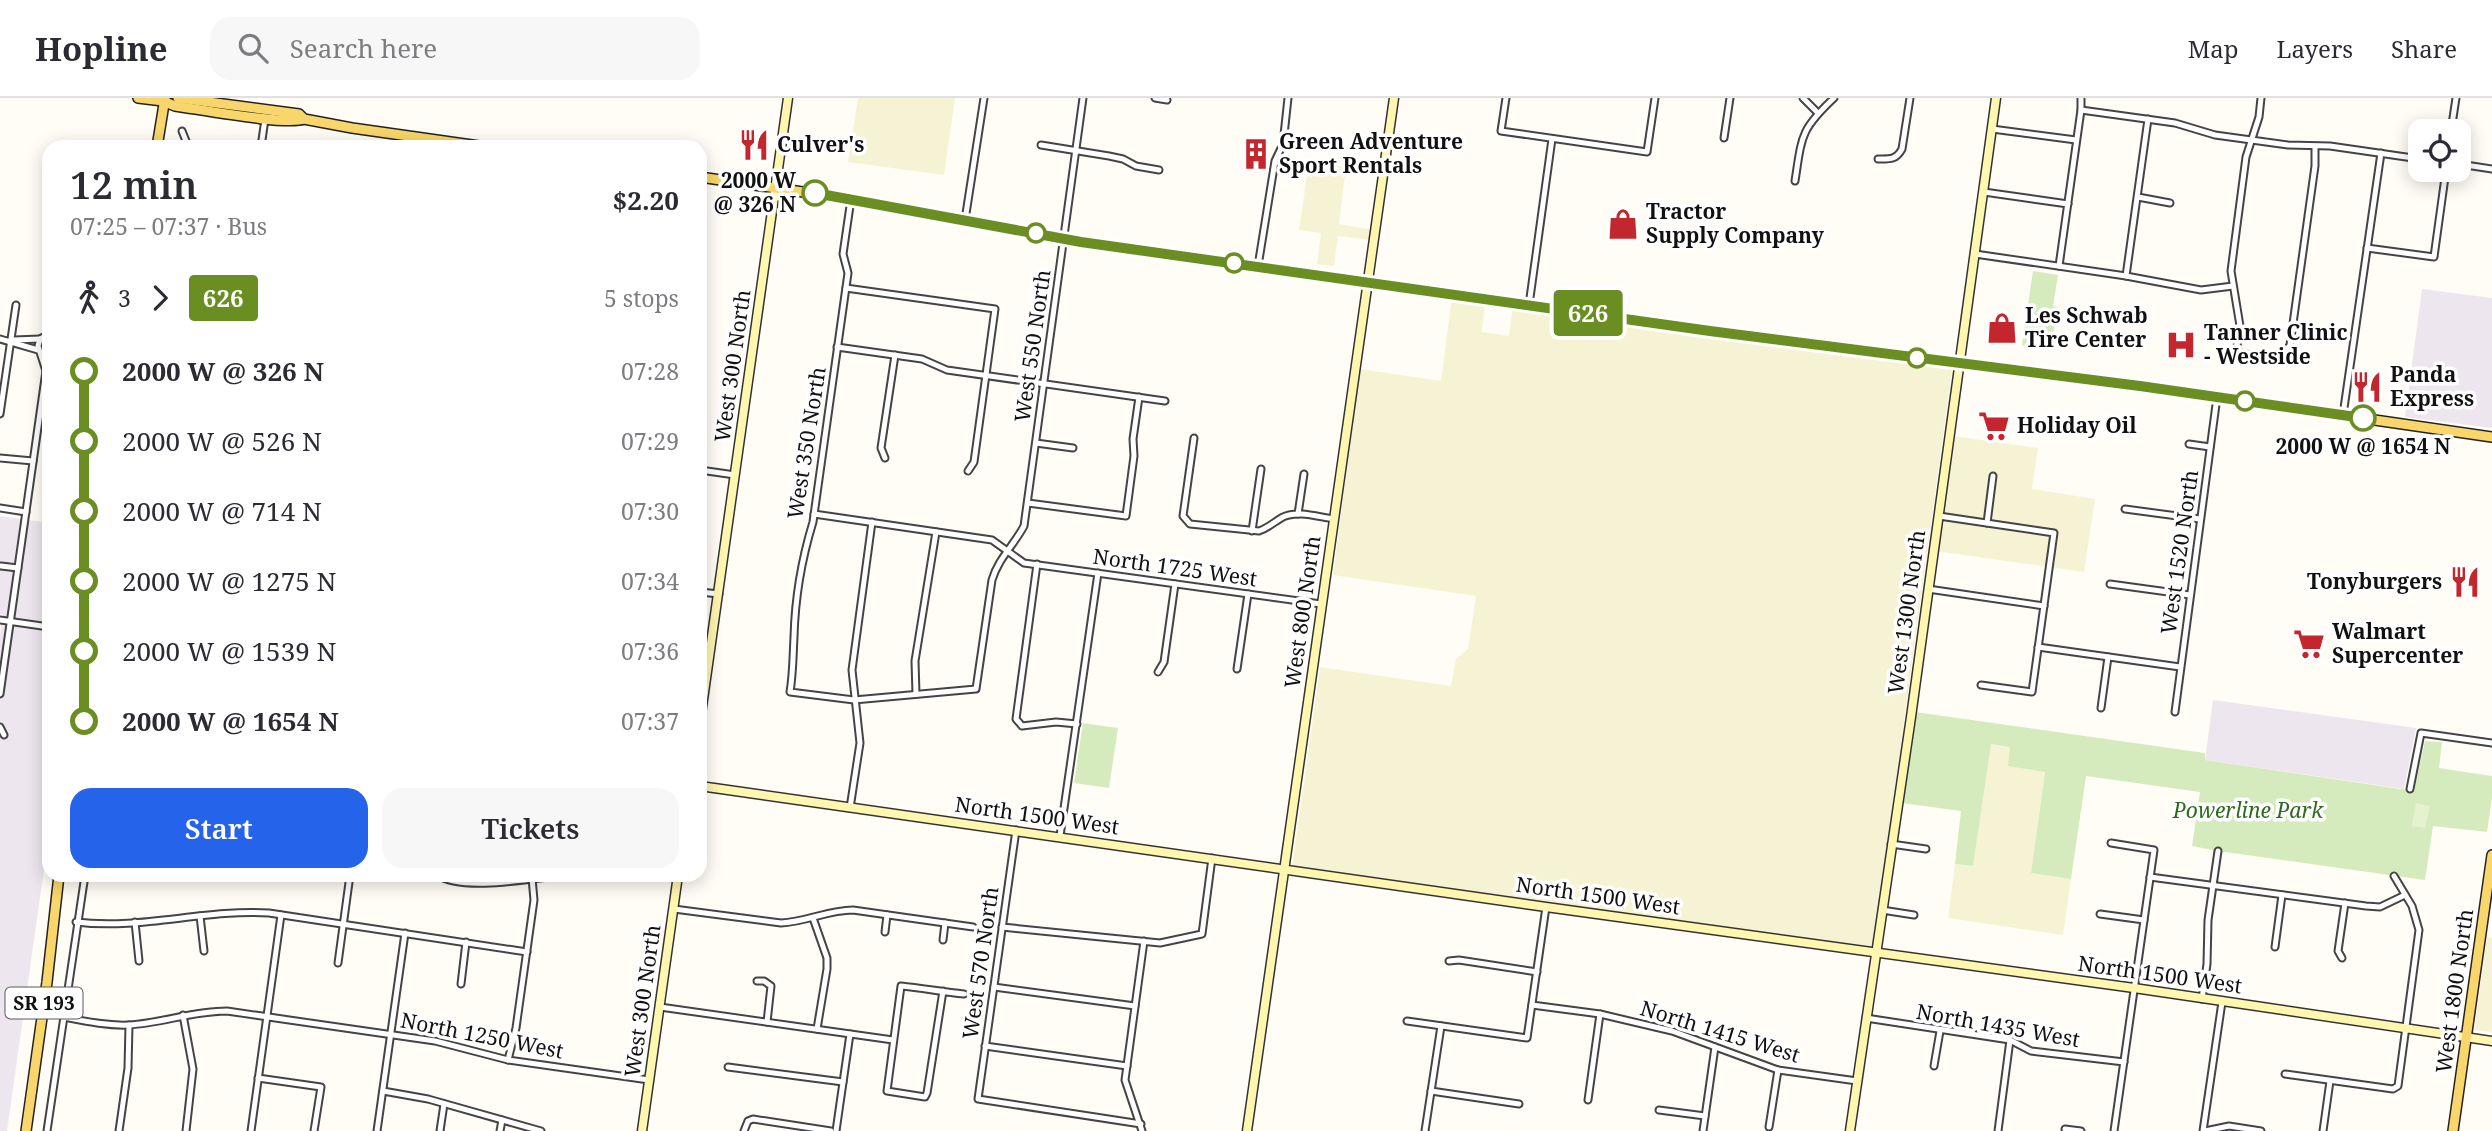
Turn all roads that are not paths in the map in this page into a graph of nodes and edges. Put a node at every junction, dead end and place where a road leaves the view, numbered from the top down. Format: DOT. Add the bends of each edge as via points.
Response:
graph roads {
  1 [pos="138,98"];
  2 [pos="788,98"];
  3 [pos="984,98"];
  4 [pos="1083,98"];
  5 [pos="1155,98"];
  6 [pos="1288,98"];
  7 [pos="1394,98"];
  8 [pos="1506,98"];
  9 [pos="1655,98"];
  10 [pos="1730,98"];
  11 [pos="1802,98"];
  12 [pos="1834,98"];
  13 [pos="1910,98"];
  14 [pos="1995,98"];
  15 [pos="2081,98"];
  16 [pos="2261,98"];
  17 [pos="2456,98"];
  18 [pos="168,99"];
  19 [pos="1167,100"];
  20 [pos="2081,110"];
  21 [pos="1818,113"];
  22 [pos="265,119"];
  23 [pos="304,119"];
  24 [pos="2148,119"];
  25 [pos="2453,119"];
  26 [pos="1992,129"];
  27 [pos="182,131"];
  28 [pos="1724,138"];
  29 [pos="1552,139"];
  30 [pos="159,140"];
  31 [pos="186,140"];
  32 [pos="262,140"];
  33 [pos="437,140"];
  34 [pos="2076,140"];
  35 [pos="2250,140"];
  36 [pos="1041,145"];
  37 [pos="2315,147"];
  38 [pos="1076,150"];
  39 [pos="2381,153"];
  40 [pos="2408,157"];
  41 [pos="1878,159"];
  42 [pos="2471,166"];
  43 [pos="2492,169"];
  44 [pos="1159,170"];
  45 [pos="707,178"];
  46 [pos="1795,181"];
  47 [pos="2444,182"];
  48 [pos="775,187"];
  49 [pos="1984,192"];
  50 [pos="2138,197"];
  51 [pos="852,199"];
  52 [pos="2170,203"];
  53 [pos="2068,204"];
  54 [pos="965,220"];
  55 [pos="1064,238"];
  56 [pos="2367,248"];
  57 [pos="1975,254"];
  58 [pos="2059,266"];
  59 [pos="1258,267"];
  60 [pos="2126,275"];
  61 [pos="1368,282"];
  62 [pos="2233,286"];
  63 [pos="845,289"];
  64 [pos="16,305"];
  65 [pos="1529,305"];
  66 [pos="42,336"];
  67 [pos="0,339"];
  68 [pos="10,341"];
  69 [pos="42,342"];
  70 [pos="837,347"];
  71 [pos="39,352"];
  72 [pos="42,354"];
  73 [pos="895,355"];
  74 [pos="42,357"];
  75 [pos="1960,364"];
  76 [pos="986,376"];
  77 [pos="1044,384"];
  78 [pos="1139,397"];
  79 [pos="2217,397"];
  80 [pos="1165,401"];
  81 [pos="42,405"];
  82 [pos="0,414"];
  83 [pos="2343,415"];
  84 [pos="2492,437"];
  85 [pos="1194,438"];
  86 [pos="1036,443"];
  87 [pos="2189,444"];
  88 [pos="2210,447"];
  89 [pos="1073,448"];
  90 [pos="0,458"];
  91 [pos="885,458"];
  92 [pos="33,461"];
  93 [pos="1261,469"];
  94 [pos="707,471"];
  95 [pos="968,471"];
  96 [pos="1304,474"];
  97 [pos="736,475"];
  98 [pos="1993,476"];
  99 [pos="1028,503"];
  100 [pos="0,508"];
  101 [pos="2125,509"];
  102 [pos="26,512"];
  103 [pos="814,514"];
  104 [pos="1298,514"];
  105 [pos="1939,516"];
  106 [pos="1334,519"];
  107 [pos="2200,519"];
  108 [pos="872,522"];
  109 [pos="1987,523"];
  110 [pos="1252,531"];
  111 [pos="936,532"];
  112 [pos="1008,553"];
  113 [pos="1037,564"];
  114 [pos="1,566"];
  115 [pos="18,568"];
  116 [pos="1098,573"];
  117 [pos="0,574"];
  118 [pos="1175,584"];
  119 [pos="2110,584"];
  120 [pos="1928,589"];
  121 [pos="707,593"];
  122 [pos="719,594"];
  123 [pos="1248,594"];
  124 [pos="2190,595"];
  125 [pos="1321,604"];
  126 [pos="2044,606"];
  127 [pos="0,620"];
  128 [pos="11,621"];
  129 [pos="42,626"];
  130 [pos="2038,647"];
  131 [pos="707,655"];
  132 [pos="2108,657"];
  133 [pos="2180,667"];
  134 [pos="1237,669"];
  135 [pos="1158,672"];
  136 [pos="1981,685"];
  137 [pos="0,694"];
  138 [pos="916,694"];
  139 [pos="854,700"];
  140 [pos="2101,708"];
  141 [pos="2175,712"];
  142 [pos="1077,724"];
  143 [pos="0,727"];
  144 [pos="4,734"];
  145 [pos="2492,743"];
  146 [pos="707,787"];
  147 [pos="2410,789"];
  148 [pos="850,808"];
  149 [pos="1016,830"];
  150 [pos="1060,836"];
  151 [pos="2111,843"];
  152 [pos="1891,845"];
  153 [pos="1926,849"];
  154 [pos="2218,851"];
  155 [pos="2492,855"];
  156 [pos="1212,858"];
  157 [pos="1284,869"];
  158 [pos="2394,876"];
  159 [pos="2150,877"];
  160 [pos="58,882"];
  161 [pos="84,882"];
  162 [pos="349,882"];
  163 [pos="453,882"];
  164 [pos="492,882"];
  165 [pos="532,882"];
  166 [pos="677,882"];
  167 [pos="2213,885"];
  168 [pos="2282,895"];
  169 [pos="2406,895"];
  170 [pos="2345,904"];
  171 [pos="1546,907"];
  172 [pos="674,909"];
  173 [pos="1882,910"];
  174 [pos="2101,914"];
  175 [pos="281,915"];
  176 [pos="887,915"];
  177 [pos="1914,915"];
  178 [pos="200,916"];
  179 [pos="813,918"];
  180 [pos="2144,920"];
  181 [pos="76,922"];
  182 [pos="135,922"];
  183 [pos="945,923"];
  184 [pos="344,924"];
  185 [pos="973,927"];
  186 [pos="1002,927"];
  187 [pos="885,932"];
  188 [pos="405,933"];
  189 [pos="943,940"];
  190 [pos="1144,941"];
  191 [pos="466,943"];
  192 [pos="2275,947"];
  193 [pos="204,951"];
  194 [pos="1875,951"];
  195 [pos="527,952"];
  196 [pos="2342,958"];
  197 [pos="139,961"];
  198 [pos="1449,961"];
  199 [pos="338,963"];
  200 [pos="1537,972"];
  201 [pos="757,981"];
  202 [pos="461,984"];
  203 [pos="994,987"];
  204 [pos="2134,988"];
  205 [pos="943,991"];
  206 [pos="964,994"];
  207 [pos="2202,999"];
  208 [pos="2222,1002"];
  209 [pos="1532,1004"];
  210 [pos="1135,1006"];
  211 [pos="660,1007"];
  212 [pos="1600,1014"];
  213 [pos="183,1015"];
  214 [pos="63,1017"];
  215 [pos="267,1017"];
  216 [pos="1866,1018"];
  217 [pos="1407,1021"];
  218 [pos="767,1022"];
  219 [pos="129,1025"];
  220 [pos="1441,1026"];
  221 [pos="2406,1028"];
  222 [pos="817,1029"];
  223 [pos="1940,1031"];
  224 [pos="850,1034"];
  225 [pos="391,1035"];
  226 [pos="2466,1037"];
  227 [pos="894,1040"];
  228 [pos="2010,1040"];
  229 [pos="2492,1041"];
  230 [pos="985,1046"];
  231 [pos="1715,1047"];
  232 [pos="508,1060"];
  233 [pos="2124,1062"];
  234 [pos="1127,1066"];
  235 [pos="1934,1066"];
  236 [pos="728,1067"];
  237 [pos="1778,1070"];
  238 [pos="2285,1074"];
  239 [pos="258,1078"];
  240 [pos="649,1080"];
  241 [pos="1857,1081"];
  242 [pos="2330,1081"];
  243 [pos="843,1082"];
  244 [pos="383,1091"];
  245 [pos="1431,1091"];
  246 [pos="1588,1100"];
  247 [pos="444,1104"];
  248 [pos="1519,1104"];
  249 [pos="1659,1110"];
  250 [pos="1705,1116"];
  251 [pos="502,1120"];
  252 [pos="1141,1124"];
  253 [pos="1769,1127"];
  254 [pos="2064,1129"];
  255 [pos="26,1131"];
  256 [pos="47,1131"];
  257 [pos="119,1131"];
  258 [pos="186,1131"];
  259 [pos="251,1131"];
  260 [pos="314,1131"];
  261 [pos="377,1131"];
  262 [pos="440,1131"];
  263 [pos="500,1131"];
  264 [pos="541,1131"];
  265 [pos="642,1131"];
  266 [pos="744,1131"];
  267 [pos="833,1131"];
  268 [pos="1142,1131"];
  269 [pos="1247,1131"];
  270 [pos="1425,1131"];
  271 [pos="1703,1131"];
  272 [pos="1850,1131"];
  273 [pos="1998,1131"];
  274 [pos="2081,1131"];
  275 [pos="2114,1131"];
  276 [pos="2204,1131"];
  277 [pos="2261,1131"];
  278 [pos="2323,1131"];
  279 [pos="2453,1131"];
  1 -- 18 [label="main road"];
  2 -- 48 [label="street, West 300 North"];
  3 -- 54 [label="street"];
  4 -- 38 [label="street, West 550 North"];
  5 -- 19 [label="street"];
  6 -- 59 [label="street"];
  7 -- 61 [label="street, West 800 North"];
  8 -- 29 [label="street" via="1501,131"];
  9 -- 29 [label="street" via="1647,152"];
  10 -- 28 [label="street"];
  11 -- 21 [label="street"];
  12 -- 21 [label="street"];
  13 -- 41 [label="street" via="1902,149 1892,159"];
  14 -- 26 [label="street, West 1300 North"];
  15 -- 20 [label="street"];
  16 -- 35 [label="street"];
  17 -- 25 [label="street"];
  18 -- 22 [label="main road" via="175,106"];
  18 -- 23 [label="main road" via="299,114"];
  18 -- 30 [label="main road"];
  20 -- 24 [label="street"];
  20 -- 34 [label="street"];
  21 -- 46 [label="street" via="1803,136"];
  22 -- 23 [label="main road"];
  22 -- 32 [label="street"];
  23 -- 33 [label="main road"];
  24 -- 35 [label="street"];
  24 -- 50 [label="street"];
  26 -- 34 [label="street"];
  26 -- 49 [label="street, West 1300 North"];
  27 -- 31 [label="street"];
  29 -- 65 [label="street"];
  34 -- 53 [label="street"];
  35 -- 37 [label="street"];
  35 -- 62 [label="street" via="2231,271"];
  36 -- 38 [label="street"];
  37 -- 39 [label="street"];
  37 -- 62 [label="street" via="2286,353 2269,357 2236,352 2240,326"];
  38 -- 44 [label="street"];
  38 -- 55 [label="street, West 550 North"];
  39 -- 40 [label="street"];
  39 -- 56 [label="street"];
  42 -- 43 [label="street"];
  45 -- 48 [label="main road"];
  47 -- 56 [label="street" via="2434,257"];
  48 -- 51 [label="main road"];
  48 -- 97 [label="street, West 300 North"];
  49 -- 53 [label="street"];
  49 -- 57 [label="street, West 1300 North"];
  50 -- 52 [label="street"];
  50 -- 60 [label="street"];
  51 -- 54 [label="main road"];
  51 -- 63 [label="street, West 350 North" via="843,254 848,273"];
  53 -- 58 [label="street"];
  54 -- 55 [label="main road"];
  55 -- 59 [label="main road"];
  55 -- 77 [label="street, West 550 North"];
  56 -- 83 [label="street"];
  57 -- 58 [label="street"];
  57 -- 75 [label="street, West 1300 North"];
  58 -- 60 [label="street"];
  59 -- 61 [label="main road"];
  60 -- 62 [label="street" via="2201,290"];
  61 -- 65 [label="main road"];
  61 -- 106 [label="street, West 800 North"];
  63 -- 70 [label="street, West 350 North"];
  63 -- 76 [label="street" via="995,309"];
  64 -- 68 [label="street"];
  65 -- 75 [label="main road"];
  66 -- 68 [label="street"];
  67 -- 68 [label="street"];
  68 -- 71 [label="street"];
  68 -- 82 [label="street"];
  69 -- 71 [label="street"];
  70 -- 73 [label="street"];
  70 -- 103 [label="street, West 350 North"];
  71 -- 72 [label="street"];
  71 -- 74 [label="street"];
  73 -- 76 [label="street"];
  73 -- 91 [label="street" via="881,448"];
  75 -- 79 [label="main road"];
  75 -- 105 [label="street, West 1300 North"];
  76 -- 77 [label="street"];
  76 -- 95 [label="street" via="974,463"];
  77 -- 78 [label="street"];
  77 -- 86 [label="street, West 550 North"];
  78 -- 80 [label="street"];
  78 -- 99 [label="street" via="1126,516"];
  79 -- 83 [label="main road"];
  79 -- 88 [label="street, West 1520 North"];
  81 -- 92 [label="street"];
  83 -- 84 [label="main road"];
  85 -- 110 [label="street" via="1186,521"];
  86 -- 89 [label="street"];
  86 -- 99 [label="street, West 550 North"];
  87 -- 88 [label="street"];
  88 -- 107 [label="street, West 1520 North"];
  90 -- 92 [label="street"];
  92 -- 102 [label="street"];
  93 -- 110 [label="street"];
  94 -- 97 [label="street"];
  96 -- 104 [label="street"];
  97 -- 122 [label="street, West 300 North"];
  98 -- 109 [label="street"];
  99 -- 112 [label="street, West 550 North" via="1024,526"];
  100 -- 102 [label="street"];
  101 -- 107 [label="street"];
  102 -- 115 [label="street"];
  103 -- 108 [label="street"];
  103 -- 139 [label="street, West 350 North" via="793,635 790,692"];
  104 -- 106 [label="street"];
  104 -- 110 [label="street"];
  105 -- 109 [label="street"];
  105 -- 120 [label="street, West 1300 North"];
  106 -- 125 [label="street, West 800 North"];
  107 -- 124 [label="street, West 1520 North"];
  108 -- 111 [label="street"];
  108 -- 139 [label="street" via="852,670"];
  109 -- 126 [label="street" via="2054,533"];
  111 -- 112 [label="street" via="992,541"];
  111 -- 138 [label="street" via="915,662"];
  112 -- 113 [label="street, North 1725 West" via="1024,563"];
  112 -- 138 [label="street, West 550 North" via="992,580 976,689"];
  113 -- 116 [label="street, North 1725 West"];
  113 -- 142 [label="street" via="1016,719 1022,726"];
  114 -- 115 [label="street"];
  114 -- 117 [label="street"];
  115 -- 128 [label="street"];
  116 -- 118 [label="street, North 1725 West"];
  116 -- 142 [label="street"];
  118 -- 123 [label="street, North 1725 West"];
  118 -- 135 [label="street" via="1164,662"];
  119 -- 124 [label="street"];
  120 -- 126 [label="street"];
  120 -- 152 [label="street, West 1300 North"];
  121 -- 122 [label="street"];
  122 -- 131 [label="street, West 300 North"];
  123 -- 125 [label="street, North 1725 West"];
  123 -- 134 [label="street"];
  124 -- 133 [label="street, West 1520 North"];
  125 -- 157 [label="street, West 800 North"];
  126 -- 130 [label="street"];
  127 -- 128 [label="street"];
  128 -- 129 [label="street"];
  128 -- 137 [label="street"];
  130 -- 132 [label="street"];
  130 -- 136 [label="street" via="2032,692"];
  132 -- 133 [label="street"];
  132 -- 140 [label="street"];
  133 -- 141 [label="street, West 1520 North"];
  138 -- 139 [label="street"];
  139 -- 148 [label="street" via="860,743"];
  142 -- 150 [label="street"];
  143 -- 144 [label="street"];
  145 -- 147 [label="street" via="2421,733"];
  146 -- 148 [label="street, North 1500 West"];
  148 -- 149 [label="street, North 1500 West"];
  149 -- 150 [label="street, North 1500 West"];
  149 -- 186 [label="street, West 570 North"];
  150 -- 156 [label="street, North 1500 West"];
  151 -- 159 [label="street" via="2154,850"];
  152 -- 153 [label="street"];
  152 -- 173 [label="street, West 1300 North"];
  154 -- 167 [label="street"];
  155 -- 226 [label="main road, West 1800 North"];
  156 -- 157 [label="street, North 1500 West"];
  156 -- 190 [label="street" via="1202,934 1160,943"];
  157 -- 171 [label="street, North 1500 West"];
  157 -- 269 [label="street, West 800 North"];
  158 -- 169 [label="street"];
  159 -- 167 [label="street"];
  159 -- 180 [label="street"];
  160 -- 255 [label="main road, SR 193"];
  161 -- 181 [label="street"];
  162 -- 184 [label="street"];
  163 -- 164 [label="street"];
  165 -- 195 [label="street"];
  166 -- 172 [label="street, West 300 North"];
  167 -- 168 [label="street"];
  167 -- 207 [label="street"];
  168 -- 170 [label="street"];
  168 -- 192 [label="street"];
  169 -- 170 [label="street" via="2380,907"];
  169 -- 221 [label="street" via="2419,930"];
  170 -- 196 [label="street" via="2338,951"];
  171 -- 194 [label="street, North 1500 West"];
  171 -- 200 [label="street"];
  172 -- 179 [label="street" via="781,923"];
  172 -- 211 [label="street, West 300 North"];
  173 -- 177 [label="street"];
  173 -- 194 [label="street, West 1300 North"];
  174 -- 180 [label="street"];
  175 -- 178 [label="street"];
  175 -- 184 [label="street"];
  175 -- 215 [label="street"];
  176 -- 179 [label="street" via="836,910"];
  176 -- 183 [label="street"];
  176 -- 187 [label="street"];
  178 -- 182 [label="street"];
  178 -- 193 [label="street"];
  179 -- 222 [label="street" via="825,948 827,969"];
  180 -- 204 [label="street"];
  181 -- 182 [label="street"];
  181 -- 214 [label="street"];
  182 -- 197 [label="street"];
  183 -- 185 [label="street"];
  183 -- 189 [label="street"];
  184 -- 188 [label="street"];
  184 -- 199 [label="street"];
  186 -- 190 [label="street"];
  186 -- 203 [label="street, West 570 North"];
  188 -- 191 [label="street"];
  188 -- 225 [label="street"];
  190 -- 210 [label="street"];
  191 -- 195 [label="street"];
  191 -- 202 [label="street"];
  194 -- 204 [label="street, North 1500 West"];
  194 -- 216 [label="street, West 1300 North"];
  195 -- 232 [label="street"];
  198 -- 200 [label="street"];
  200 -- 209 [label="street"];
  201 -- 218 [label="street" via="771,986"];
  203 -- 210 [label="street"];
  203 -- 230 [label="street, West 570 North"];
  204 -- 207 [label="street, North 1500 West"];
  204 -- 233 [label="street"];
  205 -- 206 [label="street"];
  205 -- 227 [label="street" via="901,986"];
  205 -- 227 [label="street" via="925,1097 887,1091"];
  207 -- 208 [label="street, North 1500 West"];
  208 -- 221 [label="street, North 1500 West"];
  208 -- 276 [label="street"];
  209 -- 212 [label="street, North 1415 West"];
  209 -- 220 [label="street" via="1527,1038"];
  210 -- 234 [label="street"];
  211 -- 218 [label="street"];
  211 -- 240 [label="street, West 300 North"];
  212 -- 231 [label="street, North 1415 West" via="1672,1031"];
  212 -- 246 [label="street"];
  213 -- 215 [label="street, North 1250 West" via="227,1011"];
  213 -- 219 [label="street, North 1250 West"];
  213 -- 258 [label="street" via="193,1069"];
  214 -- 219 [label="street, North 1250 West"];
  214 -- 256 [label="street"];
  215 -- 225 [label="street, North 1250 West"];
  215 -- 239 [label="street"];
  216 -- 223 [label="street, North 1435 West"];
  216 -- 241 [label="street, West 1300 North"];
  217 -- 220 [label="street"];
  218 -- 222 [label="street"];
  219 -- 257 [label="street"];
  220 -- 245 [label="street"];
  221 -- 226 [label="street, North 1500 West"];
  221 -- 242 [label="street" via="2398,1086"];
  222 -- 224 [label="street"];
  223 -- 228 [label="street, North 1435 West"];
  223 -- 235 [label="street"];
  224 -- 227 [label="street"];
  224 -- 243 [label="street"];
  225 -- 232 [label="street, North 1250 West"];
  225 -- 244 [label="street"];
  226 -- 229 [label="street, North 1500 West"];
  226 -- 279 [label="main road, West 1800 North"];
  228 -- 233 [label="street, North 1435 West" via="2031,1051"];
  228 -- 273 [label="street"];
  230 -- 234 [label="street"];
  230 -- 252 [label="street, West 570 North" via="978,1099"];
  231 -- 237 [label="street, North 1415 West"];
  231 -- 250 [label="street"];
  232 -- 240 [label="street, North 1250 West"];
  233 -- 275 [label="street"];
  234 -- 252 [label="street" via="1127,1091"];
  236 -- 243 [label="street"];
  237 -- 241 [label="street, North 1415 West"];
  237 -- 253 [label="street"];
  238 -- 242 [label="street"];
  239 -- 259 [label="street"];
  239 -- 260 [label="street" via="321,1087"];
  240 -- 265 [label="street, West 300 North"];
  241 -- 272 [label="street, West 1300 North"];
  242 -- 278 [label="street"];
  243 -- 267 [label="street"];
  244 -- 247 [label="street"];
  244 -- 261 [label="street"];
  245 -- 248 [label="street"];
  245 -- 270 [label="street"];
  247 -- 251 [label="street"];
  247 -- 262 [label="street"];
  249 -- 250 [label="street"];
  250 -- 271 [label="street"];
  251 -- 263 [label="street"];
  251 -- 264 [label="street"];
  252 -- 268 [label="street"];
  254 -- 274 [label="street"];
  266 -- 267 [label="street" via="753,1119"];
  276 -- 277 [label="street" via="2229,1126"];
}
